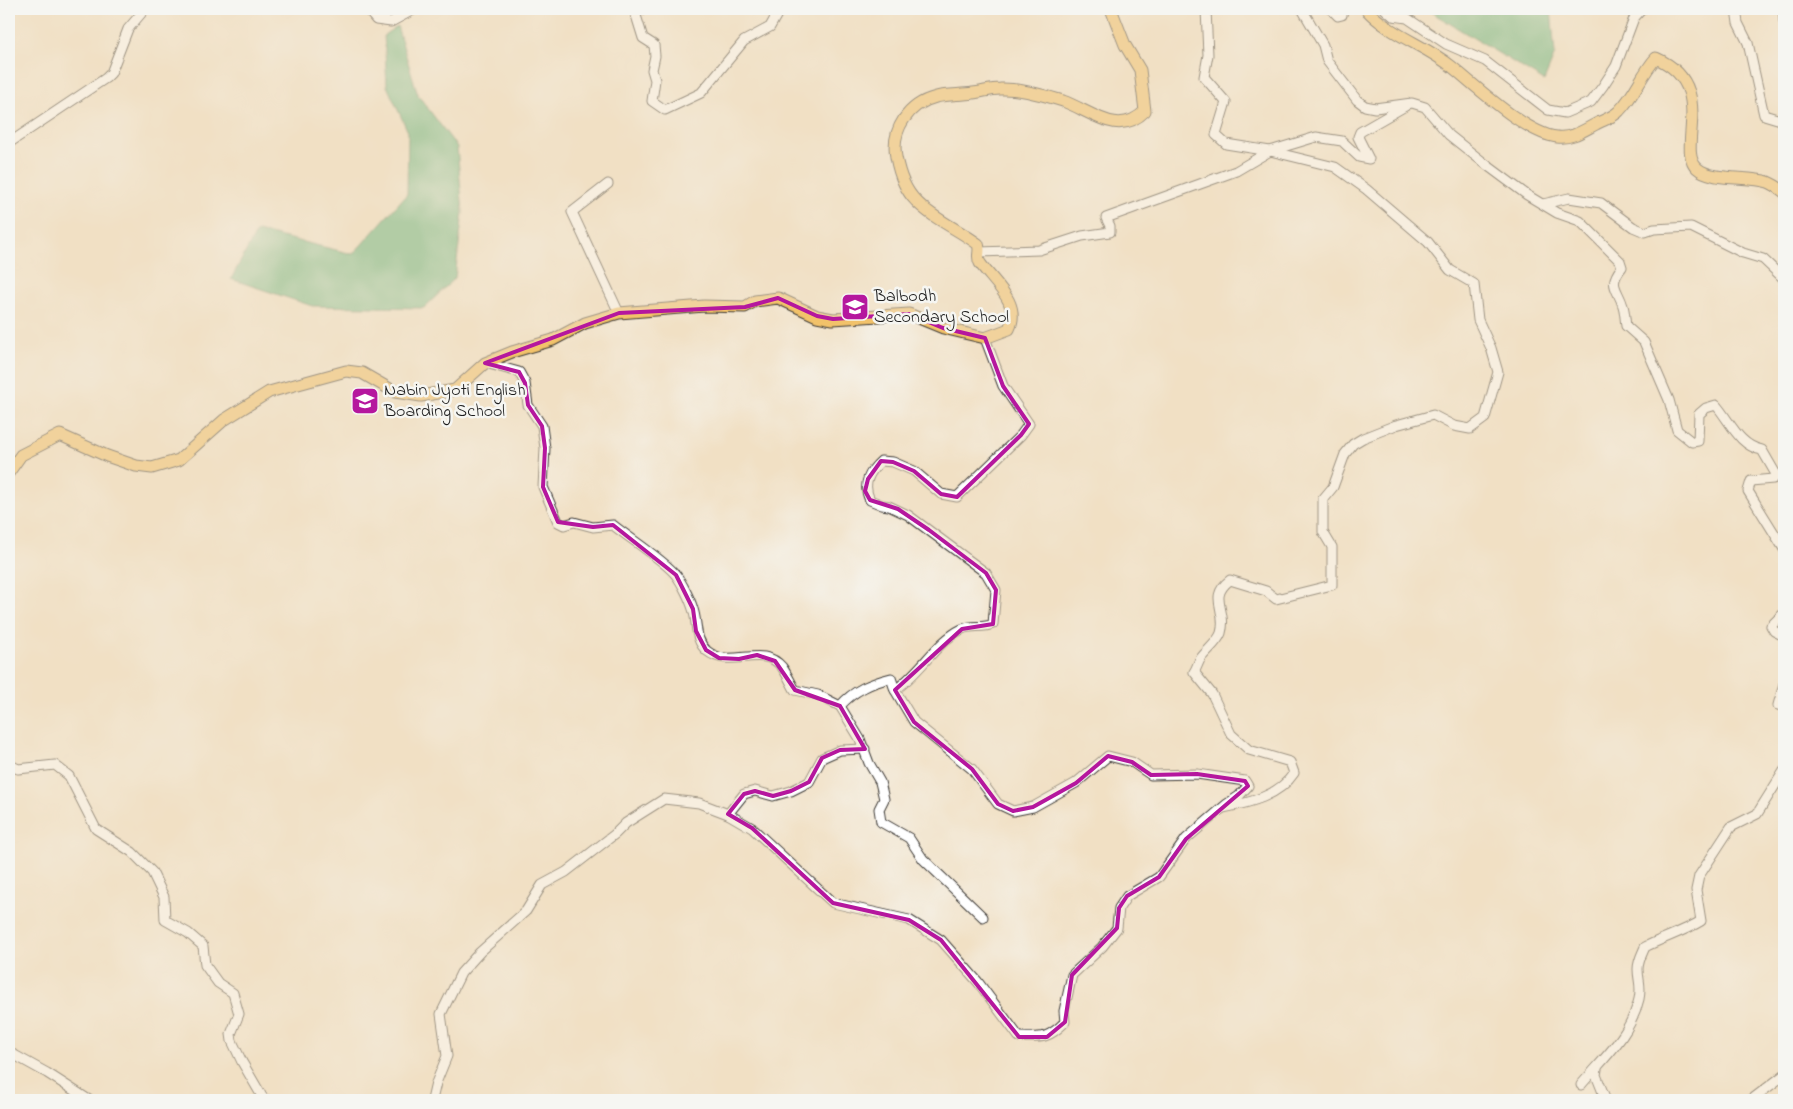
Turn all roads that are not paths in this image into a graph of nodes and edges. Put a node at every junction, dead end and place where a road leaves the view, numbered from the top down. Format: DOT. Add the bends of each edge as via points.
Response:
graph roads {
  1 [pos="145,9"];
  2 [pos="367,9"];
  3 [pos="415,9"];
  4 [pos="633,9"];
  5 [pos="651,9"];
  6 [pos="780,9"];
  7 [pos="1111,9"];
  8 [pos="1206,9"];
  9 [pos="1302,9"];
  10 [pos="1331,9"];
  11 [pos="1343,9"];
  12 [pos="1366,9"];
  13 [pos="1385,9"];
  14 [pos="1642,9"];
  15 [pos="1736,9"];
  16 [pos="1783,9"];
  17 [pos="1784,22"];
  18 [pos="1408,104"];
  19 [pos="1784,121"];
  20 [pos="9,142"];
  21 [pos="1270,151"];
  22 [pos="608,184"];
  23 [pos="1784,192"];
  24 [pos="1543,204"];
  25 [pos="979,252"];
  26 [pos="1784,279"];
  27 [pos="619,313"];
  28 [pos="985,338"];
  29 [pos="485,363"];
  30 [pos="9,472"];
  31 [pos="1784,549"];
  32 [pos="1784,613"];
  33 [pos="1784,630"];
  34 [pos="1784,684"];
  35 [pos="895,690"];
  36 [pos="840,706"];
  37 [pos="1784,707"];
  38 [pos="865,749"];
  39 [pos="9,764"];
  40 [pos="1784,771"];
  41 [pos="1221,808"];
  42 [pos="728,814"];
  43 [pos="983,917"];
  44 [pos="9,1052"];
  45 [pos="1597,1069"];
  46 [pos="1784,1075"];
  47 [pos="1580,1085"];
  48 [pos="89,1100"];
  49 [pos="267,1100"];
  50 [pos="432,1100"];
  51 [pos="1606,1100"];
  52 [pos="1751,1100"];
  1 -- 20 [label="street" via="128,29 111,73 106,78"];
  2 -- 3 [label="street" via="376,20 391,22"];
  4 -- 5 [label="street"];
  4 -- 6 [label="street" via="644,38 654,45 652,101 665,110 701,93 744,42 770,28"];
  7 -- 25 [label="main road" via="1125,45 1140,70 1145,111 1137,119 1128,123 1110,122 1064,101 998,89 935,97 907,115 899,125 894,149 908,192 924,208 978,244"];
  8 -- 21 [label="street" via="1208,49 1204,77 1226,102 1216,135 1226,144"];
  9 -- 18 [label="street" via="1323,45 1327,61 1357,100 1375,108"];
  10 -- 11 [label="street" via="1338,16 1342,16"];
  12 -- 23 [label="main road" via="1380,24 1443,60 1515,116 1539,132 1558,138 1579,134 1618,113 1631,98 1645,71 1656,58 1661,60 1685,84 1693,106 1690,155 1696,168 1710,175 1769,182"];
  13 -- 14 [label="street" via="1393,16 1407,18 1446,44 1486,61 1548,110 1565,113 1591,102 1603,86 1616,66 1634,18"];
  15 -- 19 [label="street" via="1738,23 1748,43 1764,115"];
  16 -- 17 [label="street"];
  18 -- 21 [label="street" via="1360,132 1358,137 1369,159 1359,157 1342,140 1332,138 1316,138"];
  18 -- 24 [label="street" via="1426,107 1449,134"];
  21 -- 25 [label="street" via="1236,172 1106,218 1110,232 1082,236 1039,250"];
  21 -- 41 [label="street" via="1335,168 1352,179 1428,242 1450,270 1474,284 1478,320 1498,372 1485,418 1470,429 1454,426 1433,415 1396,425 1353,444 1345,454 1332,487 1323,499 1323,532 1332,547 1332,585 1276,598 1266,591 1230,580 1221,587 1217,597 1223,614 1221,634 1194,672 1212,694 1231,734 1249,750 1290,762 1294,773 1288,783 1262,798"];
  22 -- 27 [label="street" via="572,212"];
  24 -- 26 [label="street" via="1569,198 1601,203 1645,232 1692,227 1763,259"];
  24 -- 31 [label="street" via="1580,221 1620,261 1622,266 1615,276 1614,289 1623,306 1626,326 1644,342 1678,430 1692,442 1698,441 1700,414 1716,405 1741,438 1752,448 1762,450 1777,476 1751,480 1748,491"];
  25 -- 28 [label="main road" via="979,261 1006,294 1012,316 1009,329"];
  27 -- 28 [label="main road" via="704,306 745,307 755,301 778,298 817,316 833,319 909,314 943,328"];
  27 -- 29 [label="main road" via="585,323 554,340"];
  28 -- 35 [label="street" via="1003,386 1028,424 1021,435 957,497 940,494 914,471 893,462 881,461 870,471 865,491 870,500 908,516 986,573 996,590 993,624 984,628 962,629"];
  29 -- 30 [label="main road" via="455,390 421,396 394,392 362,373 346,371 269,392 224,420 179,460 152,468 107,456 60,435 21,456"];
  29 -- 36 [label="street" via="519,372 525,383 528,405 542,426 545,448 542,487 558,522 593,527 613,525 676,575 693,609 696,631 706,650 719,658 739,660 757,655 774,661 795,690 818,695"];
  32 -- 33 [label="street" via="1771,626 1780,634"];
  34 -- 37 [label="street" via="1778,705"];
  35 -- 36 [label="street" via="891,678 875,682 850,694"];
  35 -- 41 [label="street" via="914,722 972,769 998,804 1013,811 1033,807 1076,783 1108,756 1132,762 1151,774 1197,774 1244,781 1248,786"];
  36 -- 38 [label="street"];
  38 -- 42 [label="street" via="840,750 822,758 809,782 791,791 773,796 755,791 744,794"];
  38 -- 43 [label="street" via="884,799 879,809 881,822 909,838 923,859"];
  39 -- 49 [label="street" via="18,769 56,765 69,776 96,829 132,852 152,872 164,897 165,920 188,933 202,946 205,965 218,983 233,993 239,1014 231,1034 232,1041"];
  40 -- 45 [label="street" via="1757,814 1731,827 1699,876 1696,890 1701,921 1684,932 1645,946 1638,970 1642,986 1638,1002 1622,1039"];
  41 -- 42 [label="street" via="1186,839 1159,877 1127,896 1119,908 1118,928 1072,975 1064,1011 1065,1022 1047,1037 1036,1038 1019,1037 978,982 941,940 908,920 833,903 752,828"];
  42 -- 50 [label="street" via="700,803 664,800 626,823 566,872 542,885 526,911 461,973 449,995 441,1014 447,1056"];
  44 -- 48 [label="street"];
  45 -- 47 [label="street"];
  45 -- 51 [label="street" via="1596,1075"];
  46 -- 52 [label="street"];
}
